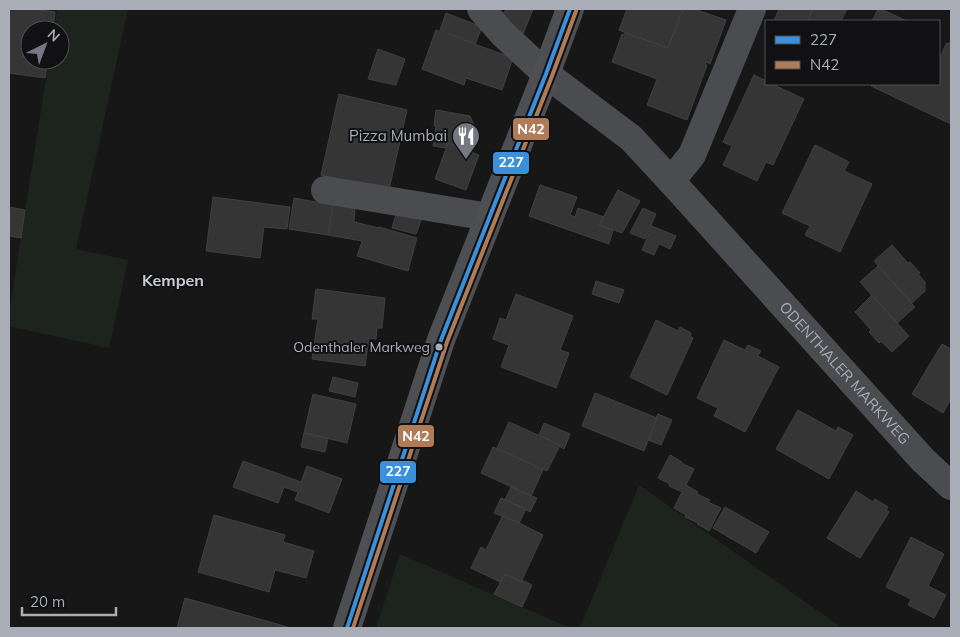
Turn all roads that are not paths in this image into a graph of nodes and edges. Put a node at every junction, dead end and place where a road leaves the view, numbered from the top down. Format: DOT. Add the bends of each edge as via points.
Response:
graph roads {
  1 [pos="481,9"];
  2 [pos="570,9"];
  3 [pos="752,9"];
  4 [pos="546,74"];
  5 [pos="671,181"];
  6 [pos="325,190"];
  7 [pos="490,217"];
  8 [pos="951,486"];
  9 [pos="347,628"];
  1 -- 4 [label="street, ODENTHALER MARKWEG"];
  2 -- 4 [label="main road"];
  3 -- 5 [label="street" via="692,155"];
  4 -- 5 [label="street, ODENTHALER MARKWEG" via="631,138"];
  4 -- 7 [label="main road"];
  5 -- 8 [label="street, ODENTHALER MARKWEG" via="923,460"];
  6 -- 7 [label="street"];
  7 -- 9 [label="main road" via="441,340"];
}
